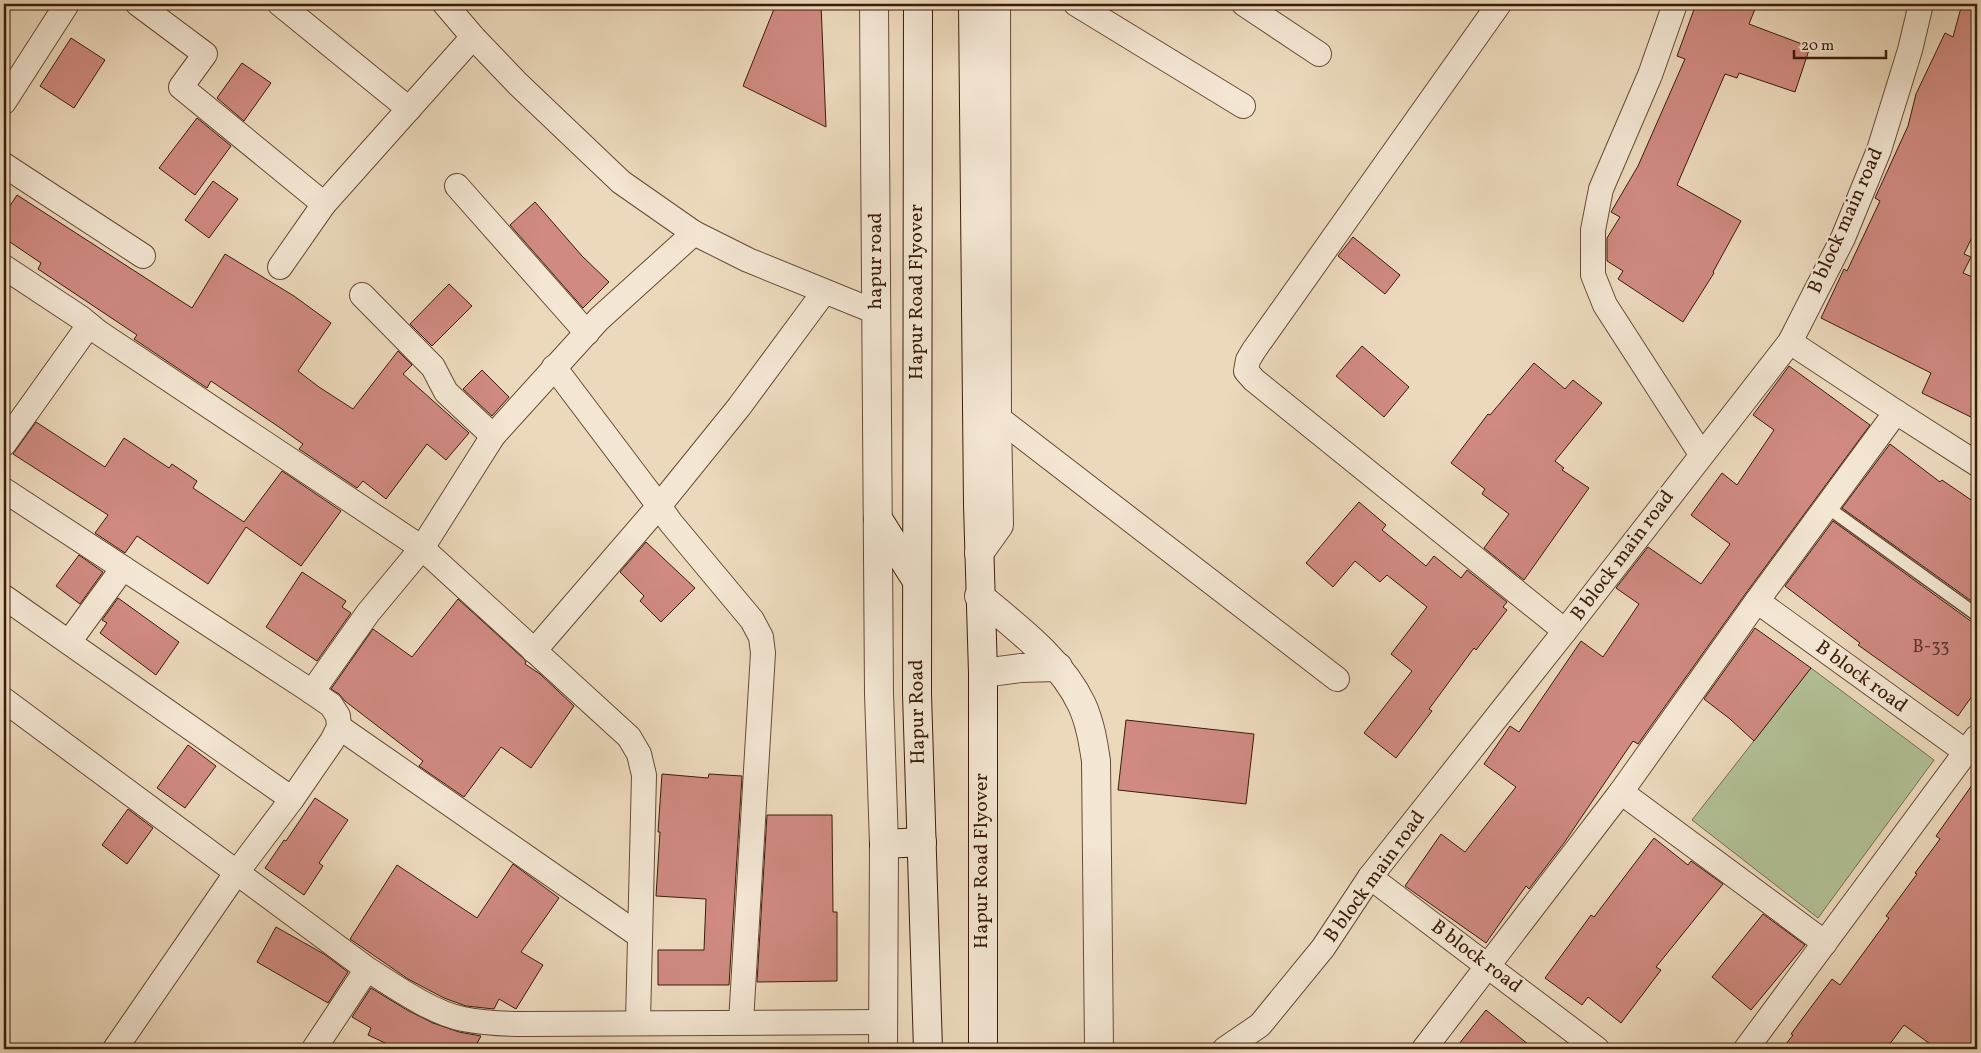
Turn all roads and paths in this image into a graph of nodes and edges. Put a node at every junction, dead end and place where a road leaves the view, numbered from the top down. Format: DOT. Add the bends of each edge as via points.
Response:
graph roads {
  1 [pos="67,4"];
  2 [pos="138,4"];
  3 [pos="280,4"];
  4 [pos="445,4"];
  5 [pos="874,4"];
  6 [pos="918,4"];
  7 [pos="972,4"];
  8 [pos="996,4"];
  9 [pos="1076,4"];
  10 [pos="1244,4"];
  11 [pos="1498,4"];
  12 [pos="1675,4"];
  13 [pos="1921,4"];
  14 [pos="473,37"];
  15 [pos="1319,54"];
  16 [pos="4,102"];
  17 [pos="1243,106"];
  18 [pos="409,109"];
  19 [pos="4,165"];
  20 [pos="457,186"];
  21 [pos="324,204"];
  22 [pos="694,233"];
  23 [pos="144,256"];
  24 [pos="4,267"];
  25 [pos="280,267"];
  26 [pos="824,292"];
  27 [pos="362,295"];
  28 [pos="876,312"];
  29 [pos="89,325"];
  30 [pos="587,333"];
  31 [pos="1790,342"];
  32 [pos="554,367"];
  33 [pos="1896,412"];
  34 [pos="997,417"];
  35 [pos="493,436"];
  36 [pos="4,444"];
  37 [pos="1702,454"];
  38 [pos="1977,464"];
  39 [pos="4,490"];
  40 [pos="659,506"];
  41 [pos="1827,507"];
  42 [pos="878,519"];
  43 [pos="422,548"];
  44 [pos="979,553"];
  45 [pos="122,568"];
  46 [pos="917,581"];
  47 [pos="4,596"];
  48 [pos="980,596"];
  49 [pos="1757,601"];
  50 [pos="1977,615"];
  51 [pos="1565,632"];
  52 [pos="69,642"];
  53 [pos="534,650"];
  54 [pos="1058,667"];
  55 [pos="983,673"];
  56 [pos="1337,679"];
  57 [pos="312,692"];
  58 [pos="4,700"];
  59 [pos="339,727"];
  60 [pos="1972,744"];
  61 [pos="1621,792"];
  62 [pos="292,799"];
  63 [pos="922,842"];
  64 [pos="884,844"];
  65 [pos="237,872"];
  66 [pos="1370,877"];
  67 [pos="640,936"];
  68 [pos="1825,943"];
  69 [pos="1489,966"];
  70 [pos="367,969"];
  71 [pos="638,1022"];
  72 [pos="741,1022"];
  73 [pos="883,1022"];
  74 [pos="1583,1045"];
  75 [pos="115,1049"];
  76 [pos="314,1049"];
  77 [pos="883,1049"];
  78 [pos="928,1049"];
  79 [pos="983,1049"];
  80 [pos="1099,1049"];
  81 [pos="1225,1049"];
  82 [pos="1424,1049"];
  83 [pos="1746,1049"];
  1 -- 16 [label="street"];
  2 -- 21 [label="street" via="205,54 181,87"];
  3 -- 18 [label="street"];
  4 -- 14 [label="street"];
  5 -- 28 [label="main road, hapur road"];
  6 -- 46 [label="main road, Hapur Road Flyover"];
  7 -- 44 [label="main road"];
  8 -- 34 [label="main road"];
  9 -- 17 [label="street"];
  10 -- 15 [label="street"];
  11 -- 51 [label="street" via="1254,350 1246,371"];
  12 -- 37 [label="street" via="1650,75 1601,189 1592,230 1593,275 1605,305"];
  13 -- 31 [label="street, B block main road" via="1879,150 1844,238"];
  14 -- 18 [label="street"];
  14 -- 22 [label="street" via="622,182"];
  18 -- 21 [label="street"];
  19 -- 23 [label="street"];
  20 -- 30 [label="street"];
  21 -- 25 [label="street"];
  22 -- 26 [label="street"];
  22 -- 30 [label="street"];
  24 -- 29 [label="street"];
  26 -- 28 [label="street"];
  26 -- 40 [label="street" via="739,408"];
  27 -- 35 [label="street" via="433,367 446,392"];
  28 -- 42 [label="main road, hapur road"];
  29 -- 36 [label="street"];
  29 -- 43 [label="street"];
  30 -- 32 [label="street"];
  31 -- 33 [label="street"];
  31 -- 37 [label="street, B block main road"];
  32 -- 35 [label="street"];
  32 -- 40 [label="street"];
  33 -- 38 [label="street"];
  33 -- 41 [label="street"];
  34 -- 44 [label="main road" via="999,525"];
  34 -- 56 [label="street"];
  35 -- 43 [label="street"];
  37 -- 51 [label="street, B block main road"];
  39 -- 45 [label="street"];
  40 -- 53 [label="street"];
  40 -- 72 [label="street" via="752,620 761,637"];
  41 -- 49 [label="street"];
  41 -- 50 [label="lane"];
  42 -- 46 [label="main road"];
  42 -- 64 [label="main road, hapur road"];
  43 -- 53 [label="street"];
  43 -- 57 [label="street" via="368,613"];
  44 -- 48 [label="main road, Hapur Road Flyover"];
  45 -- 52 [label="street"];
  45 -- 57 [label="street"];
  46 -- 63 [label="main road, Hapur Road"];
  47 -- 52 [label="street"];
  48 -- 54 [label="main road"];
  48 -- 55 [label="main road, Hapur Road Flyover"];
  49 -- 60 [label="street, B block road"];
  49 -- 61 [label="street"];
  51 -- 66 [label="street, B block main road"];
  52 -- 62 [label="street"];
  53 -- 67 [label="street" via="629,737 639,754 644,775"];
  54 -- 55 [label="main road"];
  54 -- 80 [label="main road" via="1081,704 1091,732 1096,761"];
  55 -- 79 [label="main road, Hapur Road Flyover"];
  57 -- 59 [label="street" via="331,705 338,716"];
  58 -- 65 [label="street"];
  59 -- 62 [label="street"];
  59 -- 67 [label="street"];
  60 -- 68 [label="street, B block road"];
  61 -- 68 [label="street"];
  61 -- 69 [label="street"];
  62 -- 65 [label="street"];
  63 -- 64 [label="main road"];
  63 -- 78 [label="main road"];
  64 -- 73 [label="main road, hapur road"];
  65 -- 70 [label="street"];
  65 -- 75 [label="street"];
  66 -- 69 [label="street, B block road"];
  66 -- 81 [label="street, B block main road" via="1323,948 1260,1025"];
  67 -- 71 [label="street"];
  68 -- 83 [label="street, B block road"];
  69 -- 74 [label="street, B block road"];
  69 -- 82 [label="street"];
  70 -- 71 [label="street" via="419,1002 461,1019 494,1024"];
  70 -- 76 [label="street"];
  71 -- 72 [label="street"];
  72 -- 73 [label="street"];
  73 -- 77 [label="main road, hapur road"];
}
